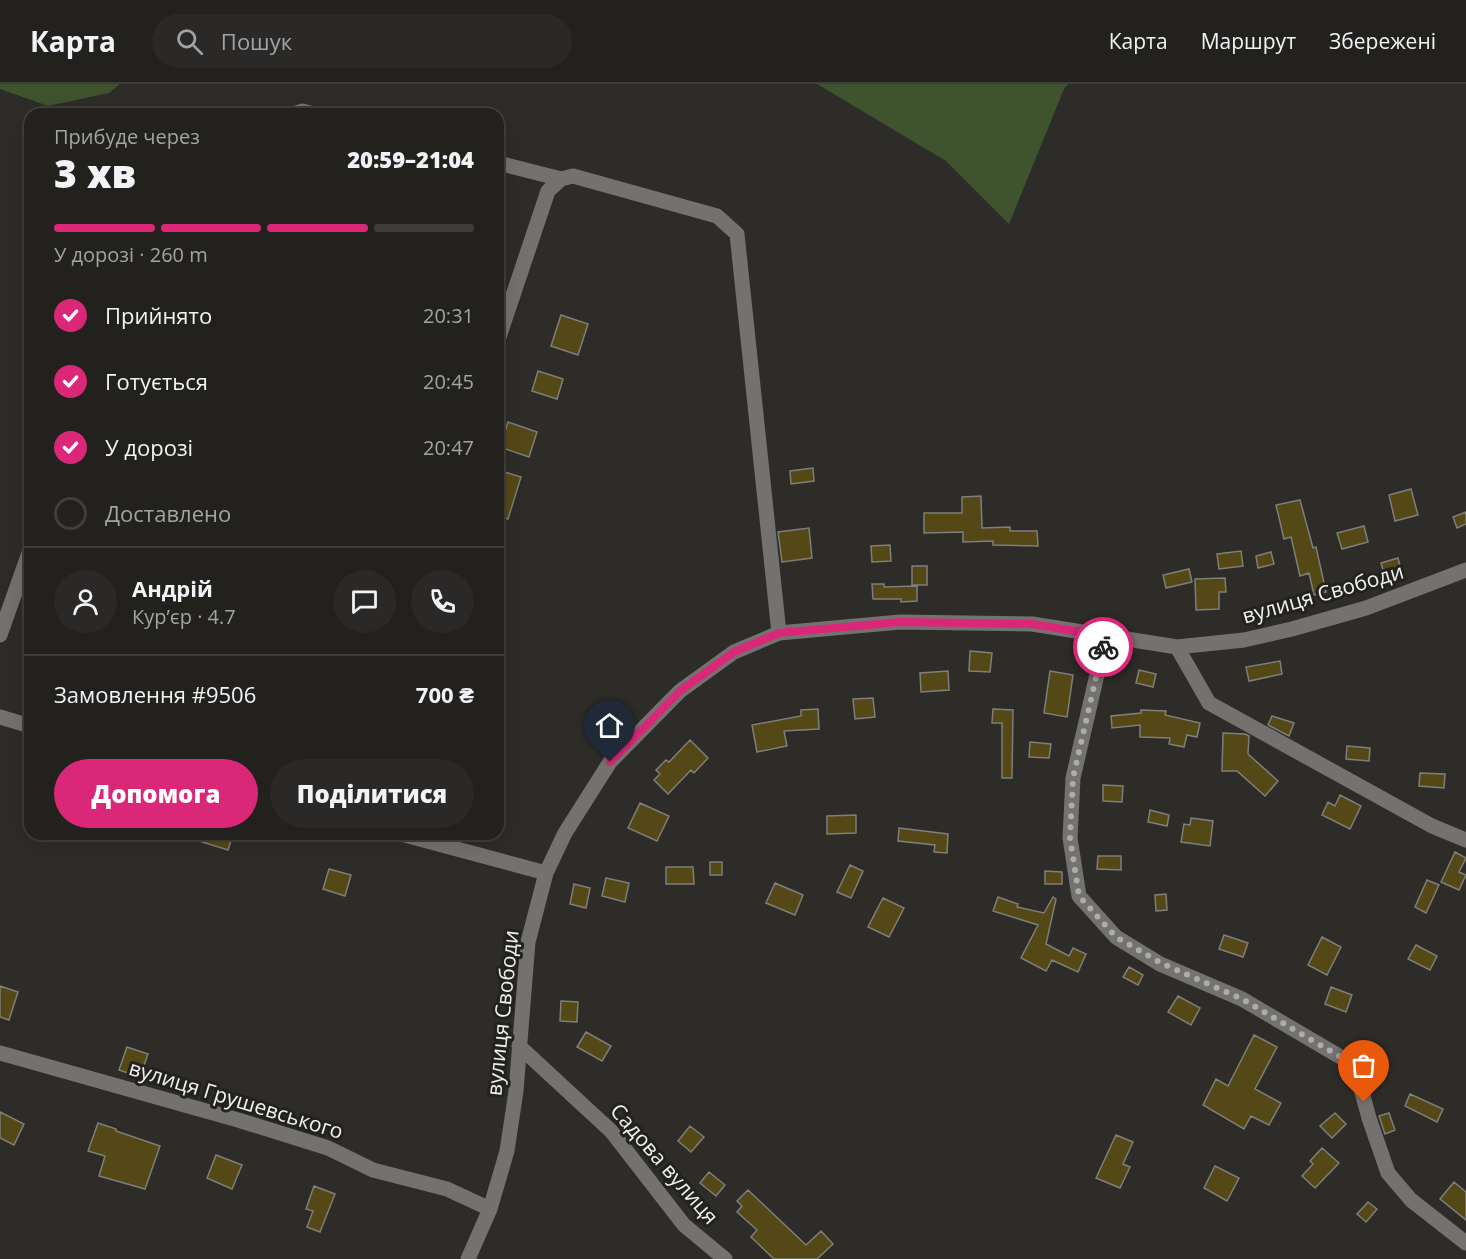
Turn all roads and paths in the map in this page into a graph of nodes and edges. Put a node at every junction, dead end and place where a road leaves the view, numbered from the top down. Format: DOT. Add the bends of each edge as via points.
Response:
graph roads {
  1 [pos="504,165"];
  2 [pos="561,179"];
  3 [pos="504,322"];
  4 [pos="24,567"];
  5 [pos="1466,570"];
  6 [pos="779,633"];
  7 [pos="0,635"];
  8 [pos="1106,636"];
  9 [pos="1177,647"];
  10 [pos="0,717"];
  11 [pos="24,724"];
  12 [pos="423,840"];
  13 [pos="1466,840"];
  14 [pos="546,873"];
  15 [pos="519,1046"];
  16 [pos="0,1053"];
  17 [pos="490,1209"];
  18 [pos="1466,1243"];
  19 [pos="468,1259"];
  20 [pos="725,1259"];
  1 -- 2 [label="street"];
  2 -- 3 [label="street" via="548,191"];
  2 -- 6 [label="street" via="573,176 717,216 737,234"];
  4 -- 7 [label="street"];
  5 -- 9 [label="street, вулиця Свободи" via="1366,608 1292,629 1244,640"];
  6 -- 8 [label="street, вулиця Свободи" via="900,622 1032,624"];
  6 -- 14 [label="street, вулиця Свободи" via="734,652 680,691 610,762 565,833"];
  8 -- 9 [label="street, вулиця Свободи"];
  8 -- 18 [label="street" via="1073,778 1070,838 1079,896 1116,937 1161,963 1242,999 1344,1059 1360,1085 1388,1173 1411,1200"];
  9 -- 13 [label="street" via="1209,703 1432,826"];
  10 -- 11 [label="street"];
  12 -- 14 [label="street"];
  14 -- 15 [label="street, вулиця Свободи" via="528,942"];
  15 -- 17 [label="street, вулиця Свободи" via="507,1151"];
  15 -- 20 [label="street, Садова вулиця" via="611,1131 684,1225"];
  16 -- 17 [label="street, вулиця Грушевського" via="317,1145 373,1170 447,1189"];
  17 -- 19 [label="street, вулиця Свободи"];
}
